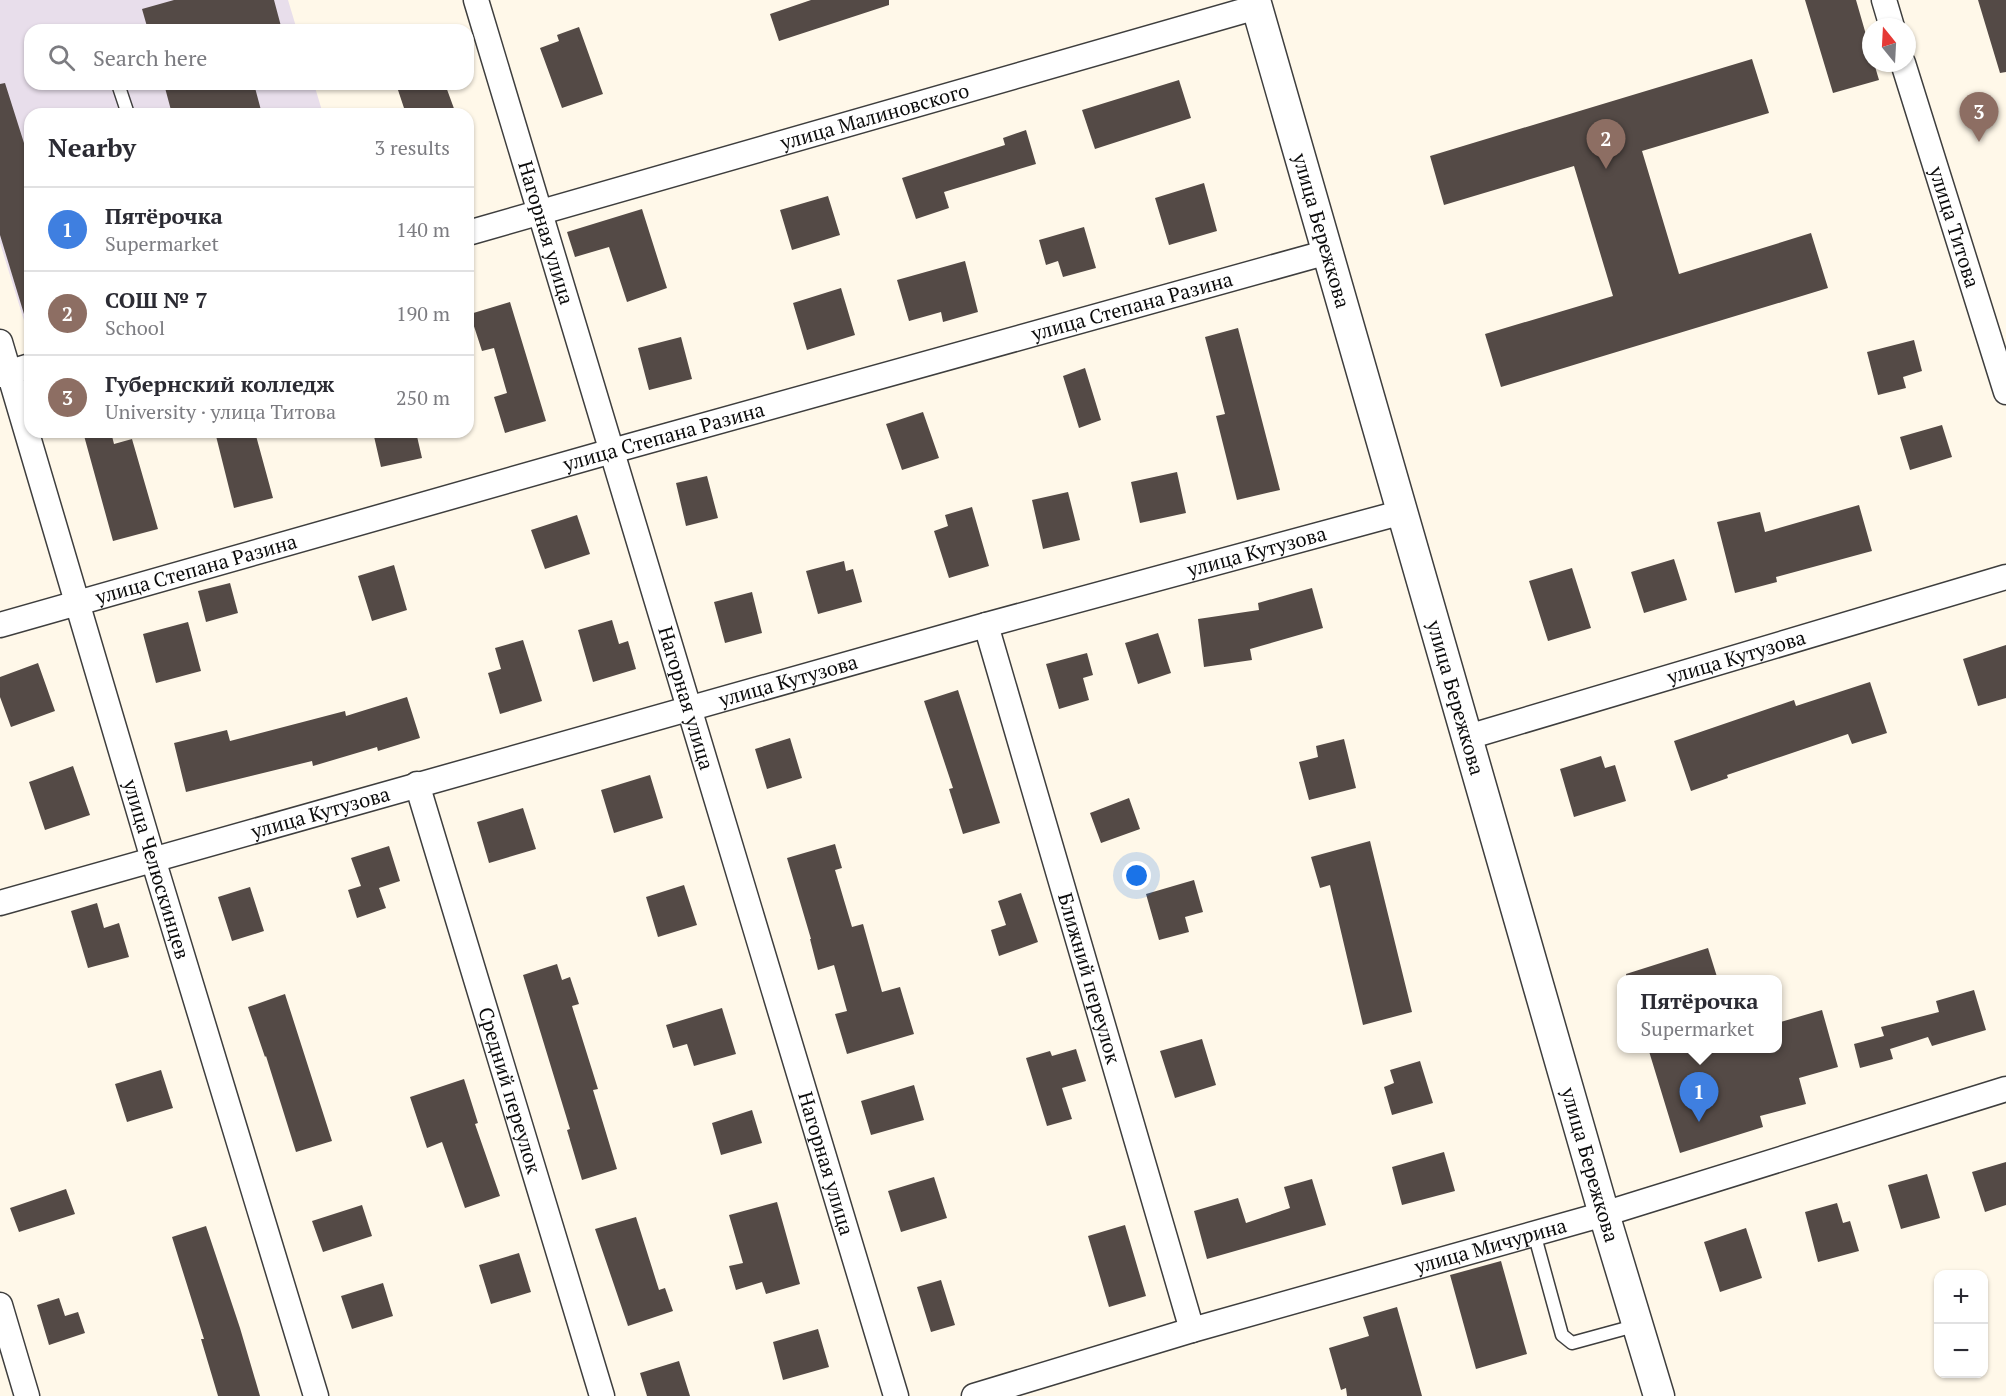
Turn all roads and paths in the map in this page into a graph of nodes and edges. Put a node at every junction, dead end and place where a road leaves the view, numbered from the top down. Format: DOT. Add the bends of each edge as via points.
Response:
graph roads {
  1 [pos="476,0"];
  2 [pos="1884,0"];
  3 [pos="1264,2"];
  4 [pos="1889,18"];
  5 [pos="1906,72"];
  6 [pos="120,90"];
  7 [pos="126,108"];
  8 [pos="539,211"];
  9 [pos="474,231"];
  10 [pos="1328,252"];
  11 [pos="0,342"];
  12 [pos="13,371"];
  13 [pos="2006,392"];
  14 [pos="24,412"];
  15 [pos="31,438"];
  16 [pos="612,451"];
  17 [pos="1403,512"];
  18 [pos="2006,577"];
  19 [pos="76,603"];
  20 [pos="0,624"];
  21 [pos="986,625"];
  22 [pos="689,708"];
  23 [pos="1468,737"];
  24 [pos="417,784"];
  25 [pos="153,859"];
  26 [pos="0,903"];
  27 [pos="2006,1089"];
  28 [pos="1604,1214"];
  29 [pos="1534,1233"];
  30 [pos="0,1305"];
  31 [pos="1638,1325"];
  32 [pos="1192,1330"];
  33 [pos="27,1396"];
  34 [pos="316,1396"];
  35 [pos="602,1396"];
  36 [pos="896,1396"];
  37 [pos="974,1396"];
  38 [pos="1659,1396"];
  1 -- 8 [label="street, Нагорная улица"];
  2 -- 4 [label="street"];
  3 -- 8 [label="street, улица Малиновского"];
  3 -- 10 [label="street, улица Бережкова"];
  5 -- 13 [label="street, улица Титова"];
  6 -- 7 [label="lane"];
  8 -- 9 [label="street, улица Малиновского"];
  8 -- 16 [label="street, Нагорная улица"];
  10 -- 16 [label="street, улица Степана Разина"];
  10 -- 17 [label="street, улица Бережкова"];
  11 -- 12 [label="street, улица Челюскинцев"];
  12 -- 14 [label="street, улица Челюскинцев"];
  15 -- 19 [label="street, улица Челюскинцев"];
  16 -- 19 [label="street, улица Степана Разина"];
  16 -- 22 [label="street, Нагорная улица"];
  17 -- 21 [label="street, улица Кутузова"];
  17 -- 23 [label="street, улица Бережкова"];
  18 -- 23 [label="street, улица Кутузова"];
  19 -- 20 [label="street, улица Степана Разина"];
  19 -- 25 [label="street, улица Челюскинцев"];
  21 -- 22 [label="street, улица Кутузова"];
  21 -- 32 [label="street, Ближний переулок"];
  22 -- 24 [label="street, улица Кутузова"];
  22 -- 36 [label="street, Нагорная улица"];
  23 -- 28 [label="street, улица Бережкова"];
  24 -- 25 [label="street, улица Кутузова"];
  24 -- 35 [label="street, Средний переулок"];
  25 -- 26 [label="street, улица Кутузова"];
  25 -- 34 [label="street, улица Челюскинцев"];
  27 -- 28 [label="street, улица Мичурина"];
  28 -- 29 [label="street, улица Мичурина"];
  28 -- 31 [label="street, улица Бережкова"];
  29 -- 31 [label="lane" via="1562,1335 1572,1343"];
  29 -- 32 [label="street, улица Мичурина"];
  30 -- 33 [label="street"];
  31 -- 38 [label="street, улица Бережкова"];
  32 -- 37 [label="street, улица Мичурина"];
}
